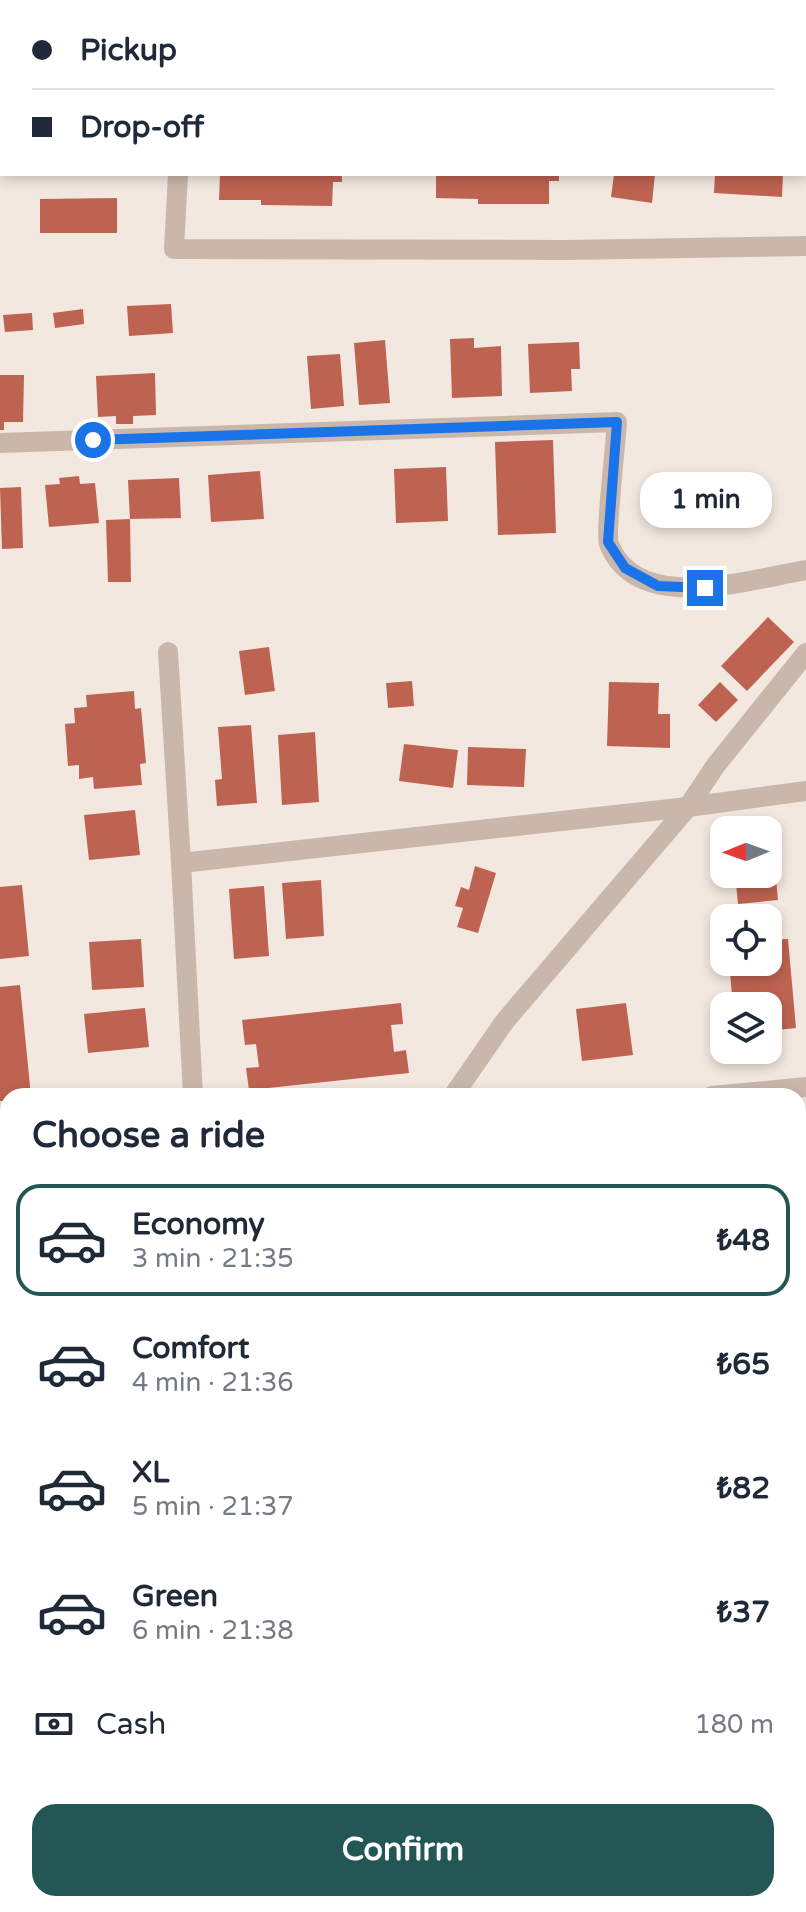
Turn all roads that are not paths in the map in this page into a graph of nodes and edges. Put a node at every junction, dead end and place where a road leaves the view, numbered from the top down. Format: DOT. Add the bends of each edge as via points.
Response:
graph roads {
  1 [pos="178,176"];
  2 [pos="806,246"];
  3 [pos="0,443"];
  4 [pos="806,570"];
  5 [pos="168,652"];
  6 [pos="806,653"];
  7 [pos="806,791"];
  8 [pos="688,807"];
  9 [pos="181,863"];
  10 [pos="193,1088"];
  11 [pos="459,1088"];
  1 -- 2 [label="street" via="174,249"];
  3 -- 4 [label="street" via="617,422 608,542 625,568 658,586 705,588"];
  5 -- 9 [label="street"];
  6 -- 8 [label="street"];
  7 -- 8 [label="street"];
  8 -- 9 [label="street"];
  8 -- 11 [label="street" via="505,1021"];
  9 -- 10 [label="street"];
}
